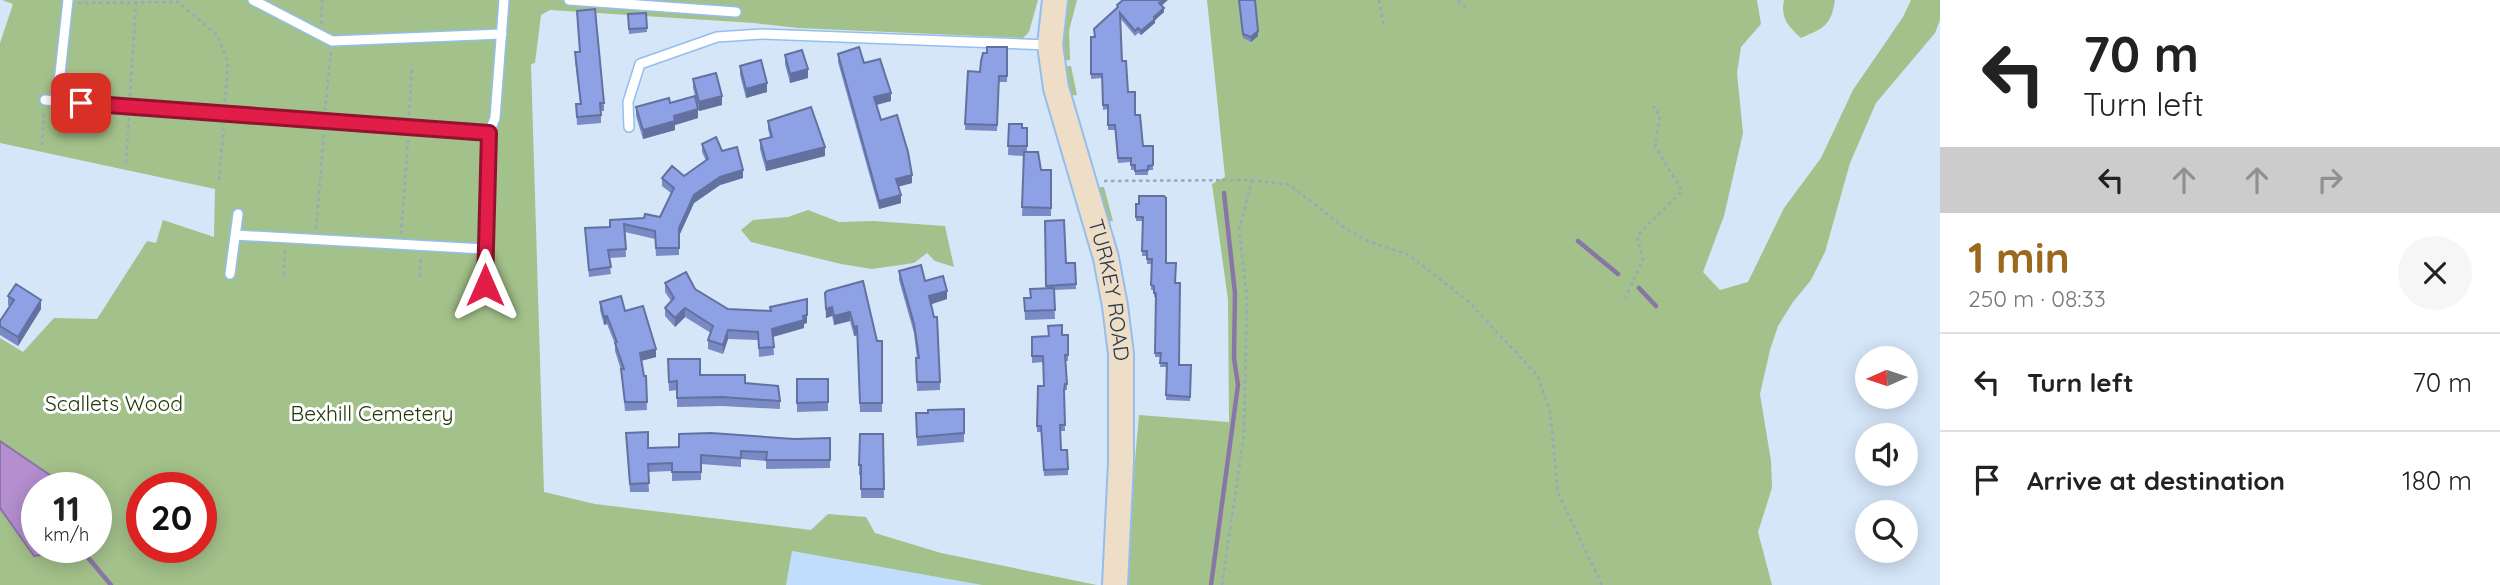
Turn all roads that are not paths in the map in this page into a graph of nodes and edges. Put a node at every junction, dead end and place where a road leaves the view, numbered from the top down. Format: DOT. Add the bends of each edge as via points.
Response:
graph roads {
  1 [pos="253,0"];
  2 [pos="505,0"];
  3 [pos="569,0"];
  4 [pos="1055,0"];
  5 [pos="68,1"];
  6 [pos="736,12"];
  7 [pos="502,34"];
  8 [pos="1050,45"];
  9 [pos="45,100"];
  10 [pos="57,101"];
  11 [pos="629,127"];
  12 [pos="489,133"];
  13 [pos="237,214"];
  14 [pos="235,235"];
  15 [pos="484,249"];
  16 [pos="230,274"];
  17 [pos="485,285"];
  18 [pos="1115,585"];
  1 -- 7 [label="lane" via="332,41"];
  2 -- 7 [label="lane"];
  3 -- 6 [label="lane"];
  4 -- 8 [label="street, TURKEY ROAD"];
  5 -- 10 [label="lane"];
  7 -- 12 [label="lane" via="495,118"];
  8 -- 11 [label="lane" via="762,34 717,37 640,64 628,102"];
  8 -- 18 [label="street, TURKEY ROAD" via="1056,88 1106,258 1121,354"];
  9 -- 10 [label="lane"];
  10 -- 12 [label="lane"];
  12 -- 15 [label="lane"];
  13 -- 14 [label="lane"];
  14 -- 15 [label="lane"];
  14 -- 16 [label="lane"];
  15 -- 17 [label="lane"];
}
